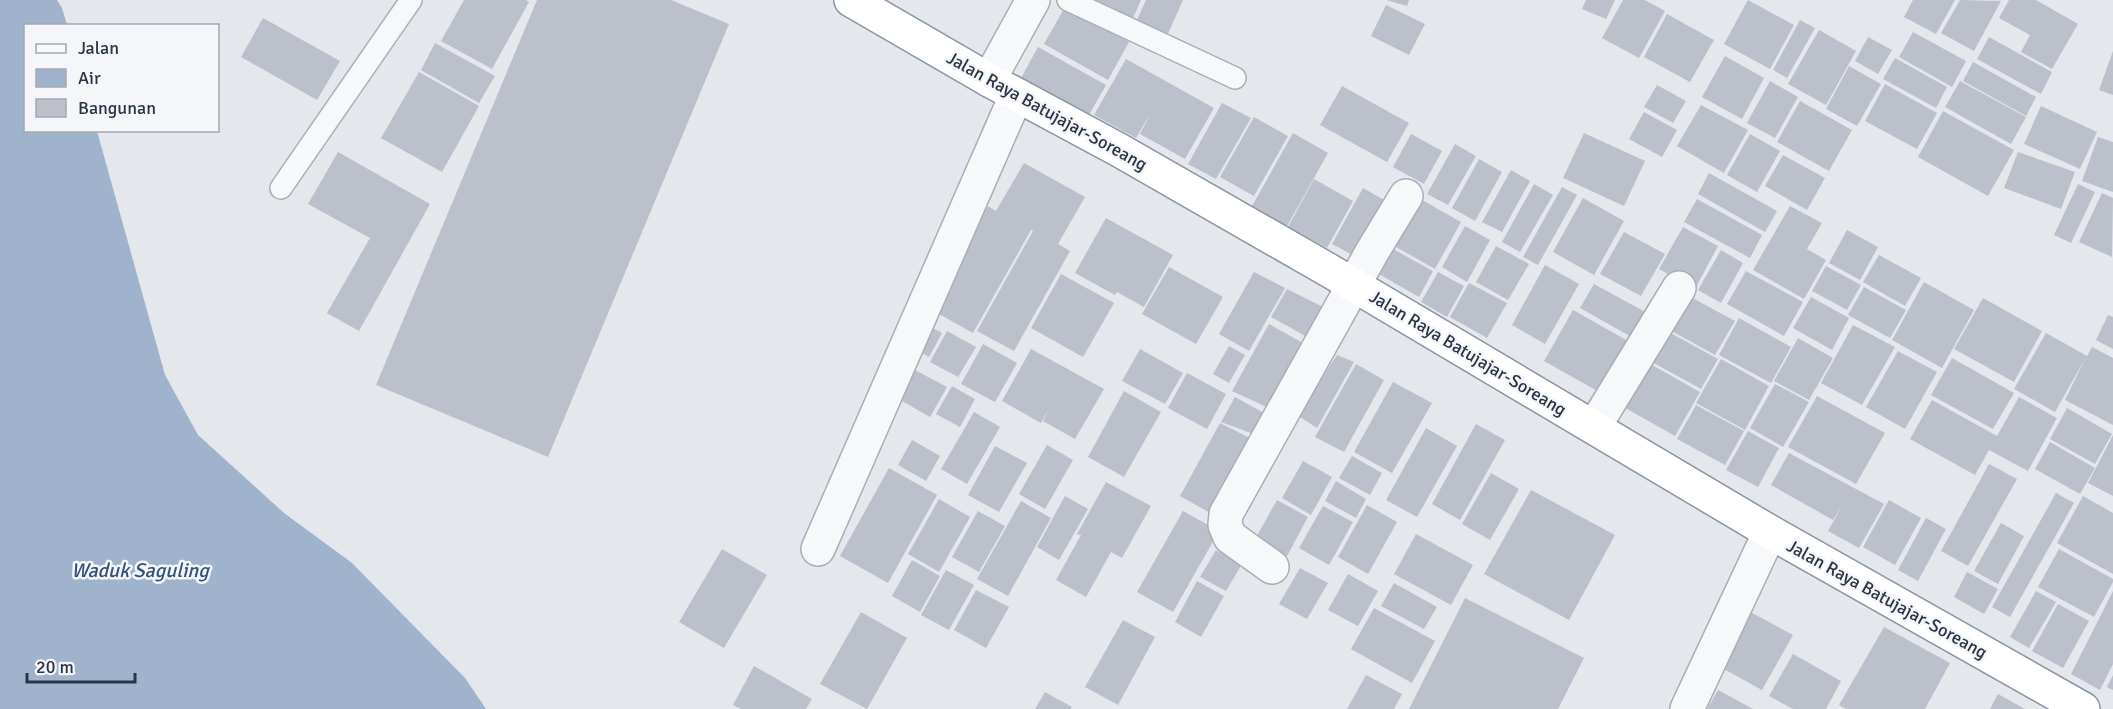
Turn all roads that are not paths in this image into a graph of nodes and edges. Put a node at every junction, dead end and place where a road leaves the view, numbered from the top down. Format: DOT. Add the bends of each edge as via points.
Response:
graph roads {
  1 [pos="411,0"];
  2 [pos="851,0"];
  3 [pos="1033,0"];
  4 [pos="1068,0"];
  5 [pos="1234,78"];
  6 [pos="1002,88"];
  7 [pos="280,188"];
  8 [pos="1406,196"];
  9 [pos="1354,286"];
  10 [pos="1679,288"];
  11 [pos="1594,428"];
  12 [pos="1770,532"];
  13 [pos="818,549"];
  14 [pos="1272,567"];
  15 [pos="1687,709"];
  16 [pos="2083,709"];
  1 -- 7 [label="lane"];
  2 -- 6 [label="highway, Jalan Raya Batujajar-Soreang"];
  3 -- 6 [label="street"];
  4 -- 5 [label="lane"];
  6 -- 9 [label="highway, Jalan Raya Batujajar-Soreang" via="1119,150"];
  6 -- 13 [label="street"];
  8 -- 9 [label="street"];
  9 -- 11 [label="highway, Jalan Raya Batujajar-Soreang"];
  9 -- 14 [label="street" via="1226,514 1230,537"];
  10 -- 11 [label="street"];
  11 -- 12 [label="highway, Jalan Raya Batujajar-Soreang"];
  12 -- 15 [label="street"];
  12 -- 16 [label="highway, Jalan Raya Batujajar-Soreang"];
}
